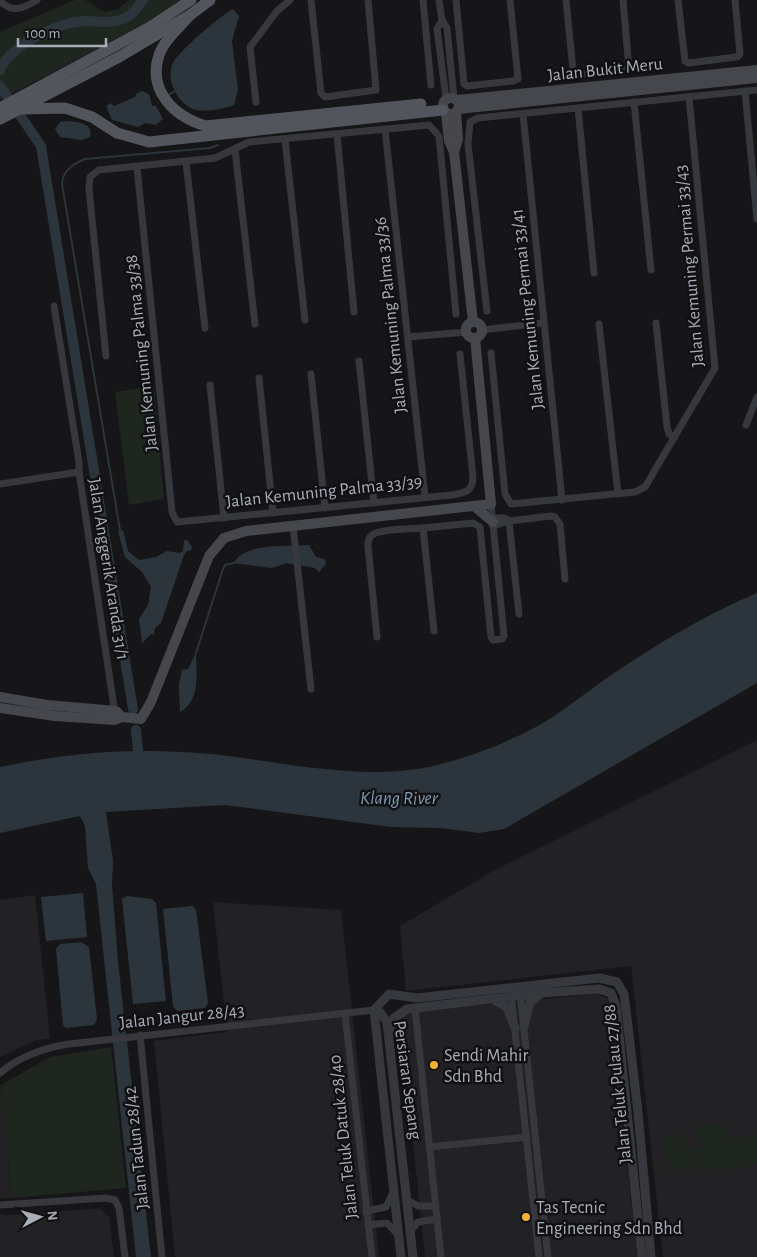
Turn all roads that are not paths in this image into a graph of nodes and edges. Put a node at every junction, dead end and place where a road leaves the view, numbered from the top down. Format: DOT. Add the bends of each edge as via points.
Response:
graph roads {
  1 [pos="37,0"];
  2 [pos="191,0"];
  3 [pos="210,0"];
  4 [pos="290,0"];
  5 [pos="311,0"];
  6 [pos="368,0"];
  7 [pos="423,0"];
  8 [pos="439,0"];
  9 [pos="456,0"];
  10 [pos="510,0"];
  11 [pos="566,0"];
  12 [pos="624,0"];
  13 [pos="678,0"];
  14 [pos="735,0"];
  15 [pos="0,1"];
  16 [pos="190,15"];
  17 [pos="757,70"];
  18 [pos="757,78"];
  19 [pos="431,85"];
  20 [pos="757,90"];
  21 [pos="745,91"];
  22 [pos="689,97"];
  23 [pos="256,102"];
  24 [pos="634,102"];
  25 [pos="450,105"];
  26 [pos="578,108"];
  27 [pos="8,109"];
  28 [pos="523,114"];
  29 [pos="385,129"];
  30 [pos="337,134"];
  31 [pos="285,140"];
  32 [pos="235,150"];
  33 [pos="186,162"];
  34 [pos="137,167"];
  35 [pos="757,219"];
  36 [pos="651,270"];
  37 [pos="594,273"];
  38 [pos="54,306"];
  39 [pos="486,311"];
  40 [pos="354,312"];
  41 [pos="456,314"];
  42 [pos="305,320"];
  43 [pos="544,323"];
  44 [pos="656,323"];
  45 [pos="255,324"];
  46 [pos="599,324"];
  47 [pos="205,328"];
  48 [pos="474,333"];
  49 [pos="408,337"];
  50 [pos="491,353"];
  51 [pos="460,354"];
  52 [pos="106,356"];
  53 [pos="359,361"];
  54 [pos="311,374"];
  55 [pos="259,378"];
  56 [pos="210,385"];
  57 [pos="757,397"];
  58 [pos="746,425"];
  59 [pos="675,437"];
  60 [pos="79,472"];
  61 [pos="0,484"];
  62 [pos="618,494"];
  63 [pos="425,497"];
  64 [pos="562,500"];
  65 [pos="374,503"];
  66 [pos="491,504"];
  67 [pos="474,506"];
  68 [pos="324,508"];
  69 [pos="273,513"];
  70 [pos="224,518"];
  71 [pos="509,521"];
  72 [pos="189,522"];
  73 [pos="493,522"];
  74 [pos="293,526"];
  75 [pos="423,529"];
  76 [pos="566,579"];
  77 [pos="519,614"];
  78 [pos="503,625"];
  79 [pos="490,626"];
  80 [pos="434,631"];
  81 [pos="377,637"];
  82 [pos="311,689"];
  83 [pos="0,698"];
  84 [pos="0,708"];
  85 [pos="118,716"];
  86 [pos="516,991"];
  87 [pos="542,993"];
  88 [pos="492,998"];
  89 [pos="415,1008"];
  90 [pos="374,1010"];
  91 [pos="345,1014"];
  92 [pos="519,1027"];
  93 [pos="388,1031"];
  94 [pos="136,1036"];
  95 [pos="0,1073"];
  96 [pos="394,1086"];
  97 [pos="383,1088"];
  98 [pos="526,1137"];
  99 [pos="430,1147"];
  100 [pos="394,1191"];
  101 [pos="406,1200"];
  102 [pos="0,1206"];
  103 [pos="436,1206"];
  104 [pos="366,1211"];
  105 [pos="437,1219"];
  106 [pos="368,1225"];
  107 [pos="410,1232"];
  108 [pos="398,1235"];
  109 [pos="125,1257"];
  110 [pos="162,1257"];
  111 [pos="372,1257"];
  112 [pos="401,1257"];
  113 [pos="412,1257"];
  114 [pos="441,1257"];
  115 [pos="539,1257"];
  116 [pos="548,1257"];
  117 [pos="642,1257"];
  118 [pos="651,1257"];
  1 -- 15 [label="street" via="17,10"];
  2 -- 27 [label="main road"];
  3 -- 16 [label="main road"];
  4 -- 23 [label="street" via="277,11 250,48"];
  5 -- 6 [label="street" via="322,97 376,90"];
  7 -- 19 [label="street"];
  8 -- 25 [label="street" via="442,20 447,28"];
  9 -- 10 [label="street" via="464,84 467,86 518,79"];
  11 -- 12 [label="street" via="575,74 629,69"];
  13 -- 14 [label="street" via="688,63 737,57 740,51"];
  16 -- 25 [label="main road" via="163,46 157,80 170,107 192,122 206,126"];
  16 -- 27 [label="main road" via="119,57"];
  17 -- 25 [label="main road, Jalan Bukit Meru"];
  18 -- 25 [label="main road, Jalan Bukit Meru"];
  20 -- 21 [label="street"];
  21 -- 22 [label="street"];
  21 -- 35 [label="street"];
  22 -- 24 [label="street"];
  22 -- 59 [label="street, Jalan Kemuning Permai 33/43" via="715,361 710,380"];
  24 -- 26 [label="street"];
  24 -- 36 [label="street"];
  25 -- 27 [label="main road" via="150,142 116,133 92,118 65,108"];
  25 -- 48 [label="main road" via="458,139 454,152 473,322 468,324"];
  26 -- 28 [label="street"];
  26 -- 37 [label="street"];
  28 -- 39 [label="street" via="478,118 470,122 468,144"];
  28 -- 43 [label="street, Jalan Kemuning Permai 33/41"];
  29 -- 30 [label="street"];
  29 -- 41 [label="street" via="430,125 439,136"];
  29 -- 49 [label="street, Jalan Kemuning Palma 33/36"];
  30 -- 31 [label="street"];
  30 -- 40 [label="street"];
  31 -- 32 [label="street" via="250,142"];
  31 -- 42 [label="street"];
  32 -- 33 [label="street" via="215,158"];
  32 -- 45 [label="street"];
  33 -- 34 [label="street"];
  33 -- 47 [label="street"];
  34 -- 52 [label="street" via="99,170 90,178"];
  34 -- 72 [label="street, Jalan Kemuning Palma 33/38" via="172,512 177,522"];
  38 -- 60 [label="street"];
  43 -- 48 [label="street"];
  43 -- 64 [label="street, Jalan Kemuning Permai 33/41"];
  44 -- 59 [label="street" via="667,426"];
  46 -- 62 [label="street"];
  48 -- 49 [label="street"];
  48 -- 66 [label="main road"];
  49 -- 63 [label="street, Jalan Kemuning Palma 33/36"];
  50 -- 64 [label="street, Jalan Kemuning Permai 33/43" via="504,494 511,504"];
  51 -- 63 [label="street, Jalan Kemuning Palma 33/39" via="472,486 463,493"];
  53 -- 65 [label="street"];
  54 -- 68 [label="street"];
  55 -- 69 [label="street"];
  56 -- 70 [label="street"];
  57 -- 58 [label="street"];
  59 -- 62 [label="street, Jalan Kemuning Permai 33/43" via="645,487"];
  60 -- 61 [label="street, Jalan Anggerik Aranda 31/1"];
  60 -- 85 [label="street, Jalan Anggerik Aranda 31/1"];
  62 -- 64 [label="street, Jalan Kemuning Permai 33/43"];
  63 -- 65 [label="street, Jalan Kemuning Palma 33/39"];
  65 -- 68 [label="street, Jalan Kemuning Palma 33/39"];
  66 -- 67 [label="main road, Jalan Kemuning Palma 33/39"];
  66 -- 73 [label="street"];
  67 -- 73 [label="main road"];
  67 -- 74 [label="main road, Jalan Kemuning Palma 33/39"];
  68 -- 69 [label="street, Jalan Kemuning Palma 33/39"];
  69 -- 70 [label="street, Jalan Kemuning Palma 33/39"];
  70 -- 72 [label="street, Jalan Kemuning Palma 33/39"];
  71 -- 73 [label="street" via="506,518"];
  71 -- 76 [label="street" via="556,517 560,524"];
  71 -- 77 [label="street"];
  73 -- 78 [label="street"];
  74 -- 82 [label="street"];
  74 -- 85 [label="main road, Jalan Kemuning Palma 33/39" via="232,534 213,549 200,572 145,715 141,719"];
  75 -- 79 [label="street" via="473,523 480,527"];
  75 -- 80 [label="street"];
  75 -- 81 [label="street" via="372,535 368,539"];
  78 -- 79 [label="street"];
  78 -- 79 [label="street" via="502,639 492,639"];
  83 -- 85 [label="main road"];
  84 -- 85 [label="main road" via="55,716"];
  86 -- 87 [label="street, Jalan Teluk Pulau 27/88"];
  86 -- 88 [label="street, Jalan Teluk Pulau 27/88"];
  86 -- 90 [label="street, Jalan Teluk Pulau 27/88" via="417,998 389,994"];
  86 -- 92 [label="street"];
  86 -- 118 [label="street, Jalan Teluk Pulau 27/88" via="604,978 621,986 638,1112"];
  87 -- 92 [label="street" via="530,1002"];
  87 -- 117 [label="street, Jalan Teluk Pulau 27/88" via="599,988 614,998"];
  88 -- 89 [label="street, Jalan Teluk Pulau 27/88"];
  88 -- 92 [label="street" via="507,1007"];
  89 -- 93 [label="street, Jalan Teluk Pulau 27/88" via="398,1013"];
  89 -- 99 [label="street"];
  90 -- 91 [label="street, Jalan Jangur 28/43"];
  90 -- 93 [label="street, Persiaran Sepang" via="386,1018"];
  90 -- 97 [label="street, Persiaran Sepang"];
  91 -- 94 [label="street, Jalan Jangur 28/43"];
  91 -- 104 [label="street, Jalan Teluk Datuk 28/40"];
  92 -- 98 [label="street"];
  92 -- 116 [label="street"];
  93 -- 96 [label="street, Persiaran Sepang"];
  94 -- 95 [label="street, Jalan Jangur 28/43" via="36,1051"];
  94 -- 110 [label="street, Jalan Tadun 28/42"];
  96 -- 97 [label="street"];
  96 -- 101 [label="street, Persiaran Sepang"];
  97 -- 100 [label="street, Persiaran Sepang"];
  98 -- 99 [label="street"];
  98 -- 115 [label="street"];
  99 -- 103 [label="street"];
  100 -- 104 [label="street" via="386,1208"];
  100 -- 108 [label="street, Persiaran Sepang"];
  101 -- 103 [label="street" via="418,1206"];
  101 -- 107 [label="street, Persiaran Sepang"];
  102 -- 109 [label="street" via="115,1200 119,1208"];
  103 -- 105 [label="street"];
  104 -- 106 [label="street, Jalan Teluk Datuk 28/40"];
  105 -- 107 [label="street" via="418,1222"];
  105 -- 114 [label="street"];
  106 -- 108 [label="street" via="386,1223"];
  106 -- 111 [label="street, Jalan Teluk Datuk 28/40"];
  107 -- 113 [label="street, Persiaran Sepang"];
  108 -- 112 [label="street, Persiaran Sepang"];
}
